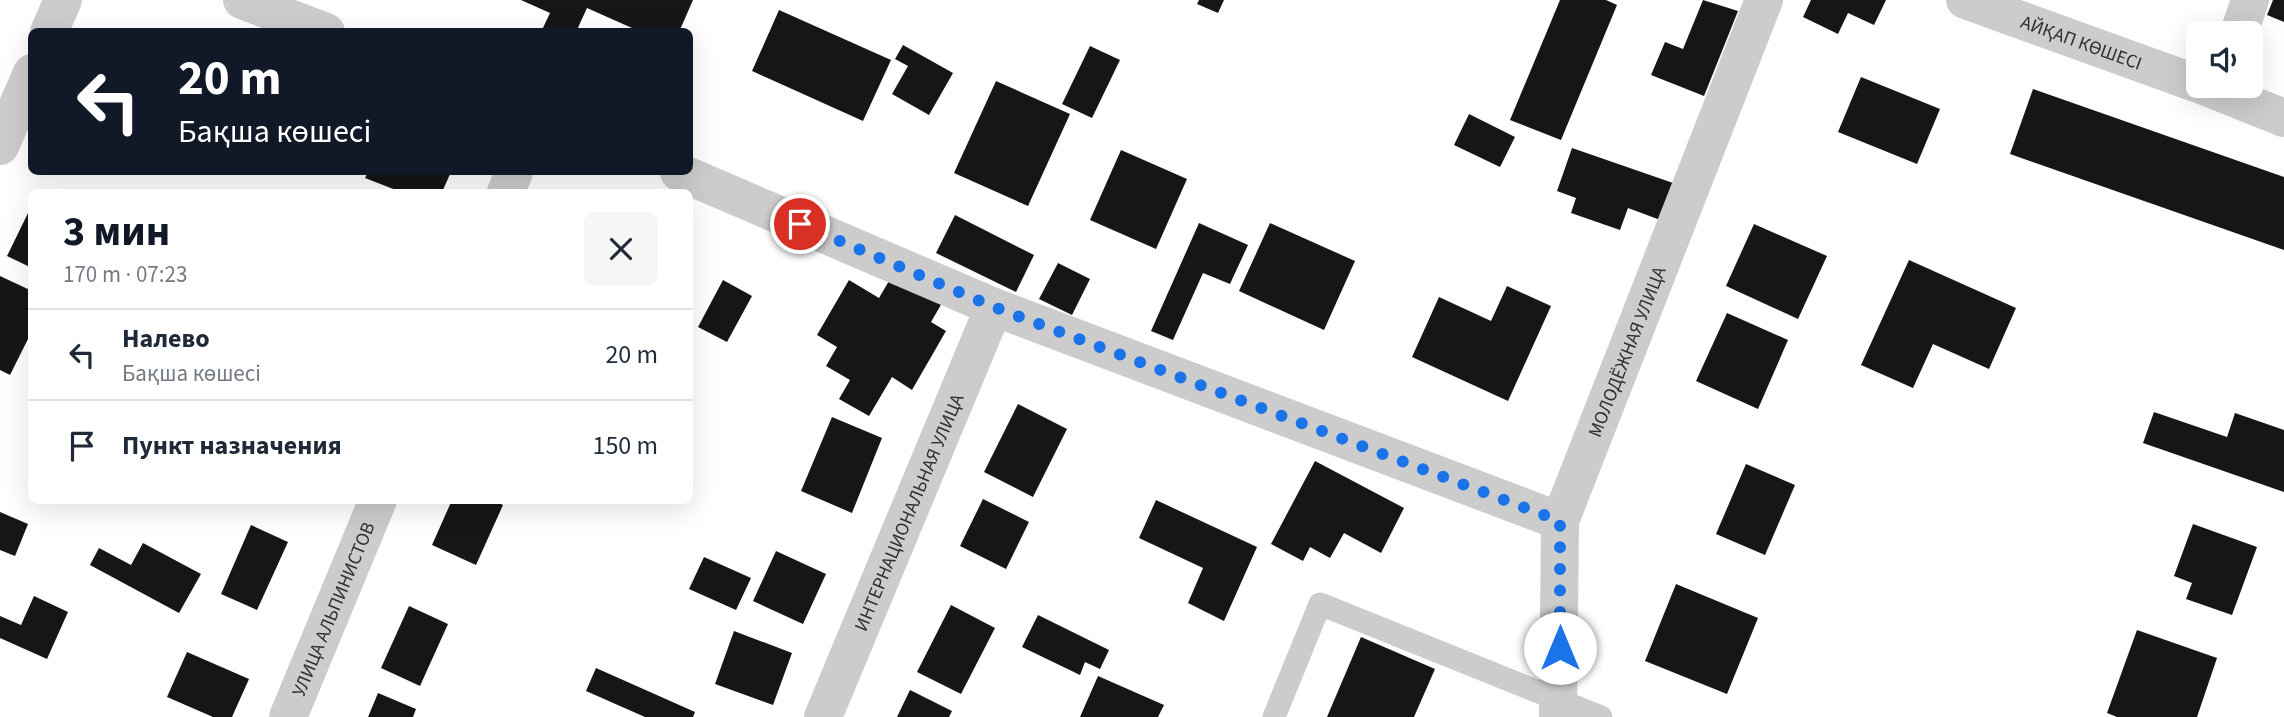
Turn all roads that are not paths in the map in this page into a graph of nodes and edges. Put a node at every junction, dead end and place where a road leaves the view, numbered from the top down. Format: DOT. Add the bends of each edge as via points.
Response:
graph roads {
  1 [pos="63,0"];
  2 [pos="242,0"];
  3 [pos="1764,0"];
  4 [pos="1965,0"];
  5 [pos="2250,0"];
  6 [pos="2243,21"];
  7 [pos="51,28"];
  8 [pos="316,28"];
  9 [pos="2186,78"];
  10 [pos="28,82"];
  11 [pos="2238,98"];
  12 [pos="2284,118"];
  13 [pos="0,146"];
  14 [pos="686,175"];
  15 [pos="994,307"];
  16 [pos="376,504"];
  17 [pos="1560,521"];
  18 [pos="1559,708"];
  19 [pos="288,717"];
  20 [pos="823,717"];
  21 [pos="1274,717"];
  22 [pos="1601,717"];
  1 -- 7 [label="street"];
  2 -- 8 [label="street"];
  3 -- 17 [label="street, МОЛОДЁЖНАЯ УЛИЦА"];
  4 -- 9 [label="street, АЙҚАП КӨШЕСІ"];
  5 -- 6 [label="street"];
  10 -- 13 [label="street"];
  11 -- 12 [label="street, АЙҚАП КӨШЕСІ"];
  14 -- 15 [label="street"];
  15 -- 17 [label="street"];
  15 -- 20 [label="street, ИНТЕРНАЦИОНАЛЬНАЯ УЛИЦА"];
  16 -- 19 [label="street, УЛИЦА АЛЬПИНИСТОВ"];
  17 -- 18 [label="street, МОЛОДЁЖНАЯ УЛИЦА"];
  18 -- 21 [label="lane" via="1320,604"];
  18 -- 22 [label="lane"];
}
